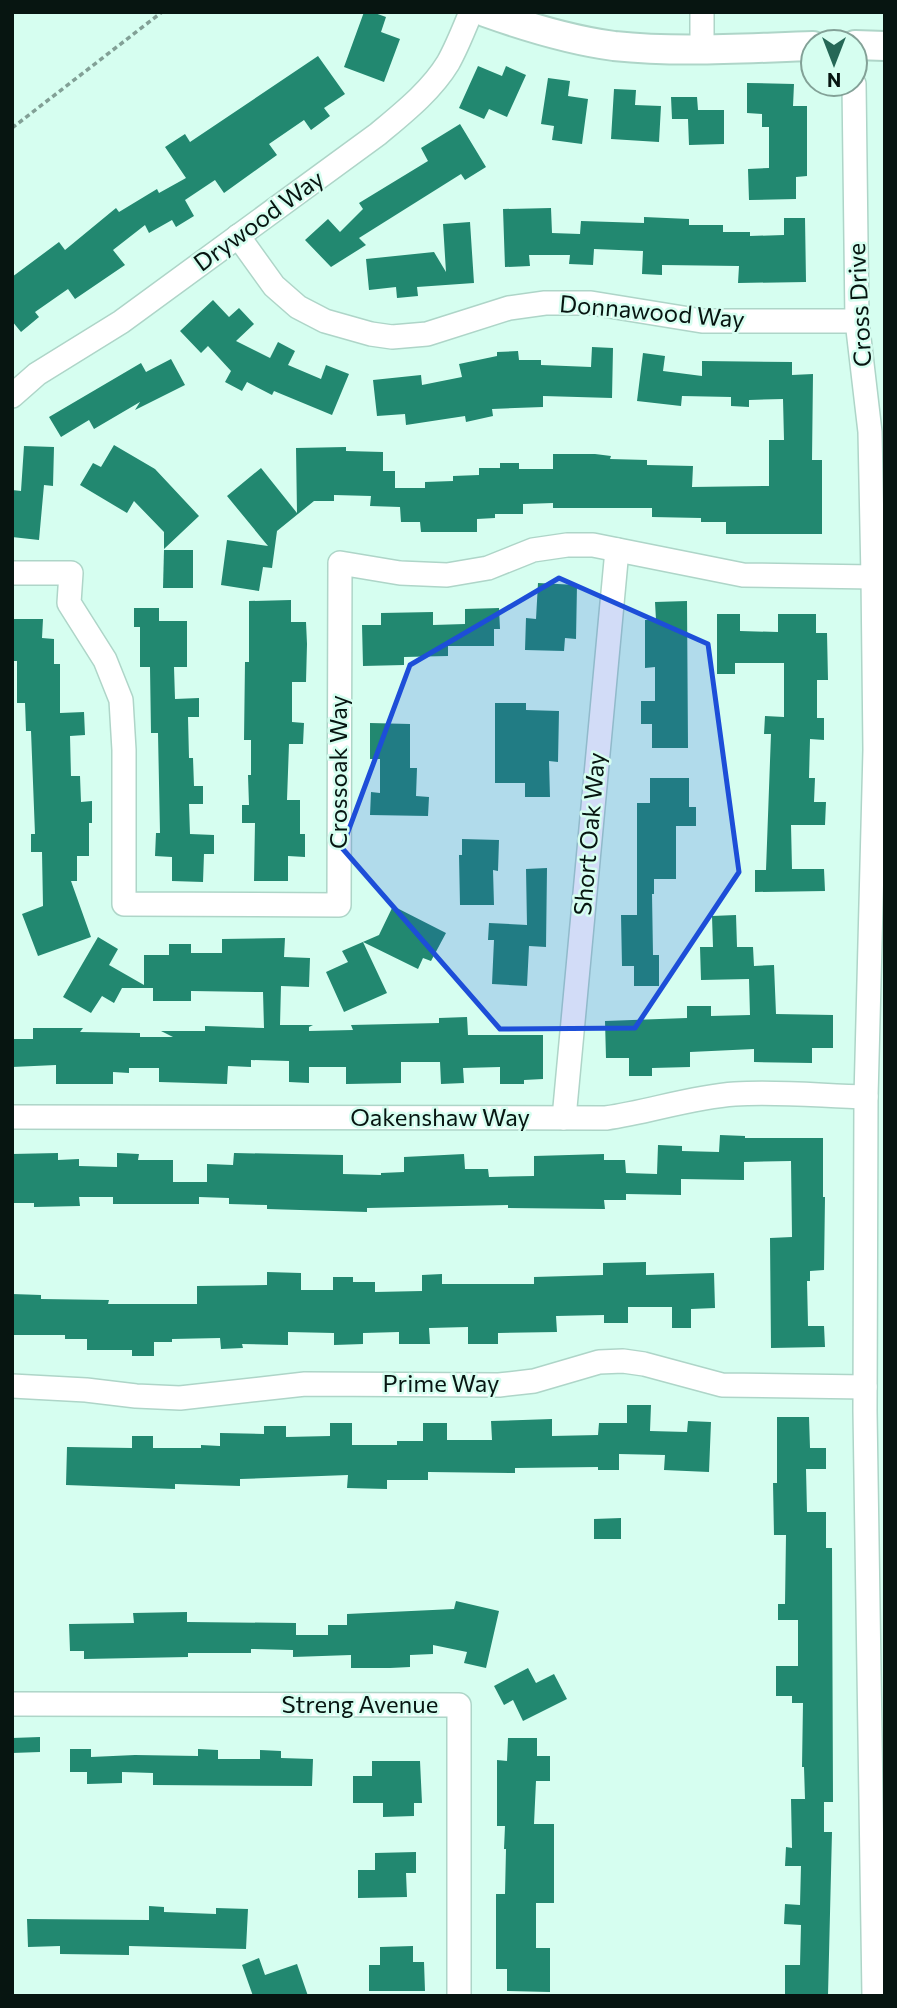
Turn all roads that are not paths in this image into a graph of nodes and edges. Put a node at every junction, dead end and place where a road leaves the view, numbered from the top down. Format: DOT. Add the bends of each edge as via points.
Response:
graph roads {
  1 [pos="471,12"];
  2 [pos="485,12"];
  3 [pos="702,12"];
  4 [pos="799,47"];
  5 [pos="702,50"];
  6 [pos="854,98"];
  7 [pos="238,236"];
  8 [pos="857,321"];
  9 [pos="12,396"];
  10 [pos="617,550"];
  11 [pos="12,573"];
  12 [pos="873,578"];
  13 [pos="880,750"];
  14 [pos="866,1097"];
  15 [pos="12,1117"];
  16 [pos="564,1118"];
  17 [pos="12,1386"];
  18 [pos="865,1387"];
  19 [pos="12,1704"];
  20 [pos="459,1996"];
  21 [pos="874,1996"];
  1 -- 7 [label="street, Drywood Way" via="447,64 406,111"];
  2 -- 5 [label="street" via="587,41"];
  3 -- 5 [label="street"];
  4 -- 5 [label="street"];
  6 -- 8 [label="street, Cross Drive"];
  7 -- 8 [label="street, Donnawood Way" via="274,286 298,307 325,321 392,337 427,334 545,303 591,303 702,321"];
  7 -- 9 [label="street, Drywood Way" via="121,322 37,374"];
  8 -- 12 [label="street, Cross Drive" via="870,432"];
  10 -- 11 [label="street, Crossoak Way" via="567,545 447,575 340,563 339,905 124,904 124,720 114,679 69,603 71,573"];
  10 -- 12 [label="street, Crossoak Way" via="743,575"];
  10 -- 16 [label="street, Short Oak Way"];
  12 -- 13 [label="street, Cross Drive"];
  13 -- 14 [label="street, Cross Drive"];
  14 -- 16 [label="street, Oakenshaw Way" via="736,1094 640,1113"];
  14 -- 18 [label="street, Cross Drive"];
  15 -- 16 [label="street, Oakenshaw Way"];
  17 -- 18 [label="street, Prime Way" via="180,1398 305,1384 499,1385 534,1381 599,1362 623,1361 722,1385"];
  18 -- 21 [label="street, Cross Drive"];
  19 -- 20 [label="street, Streng Avenue" via="458,1705"];
}
